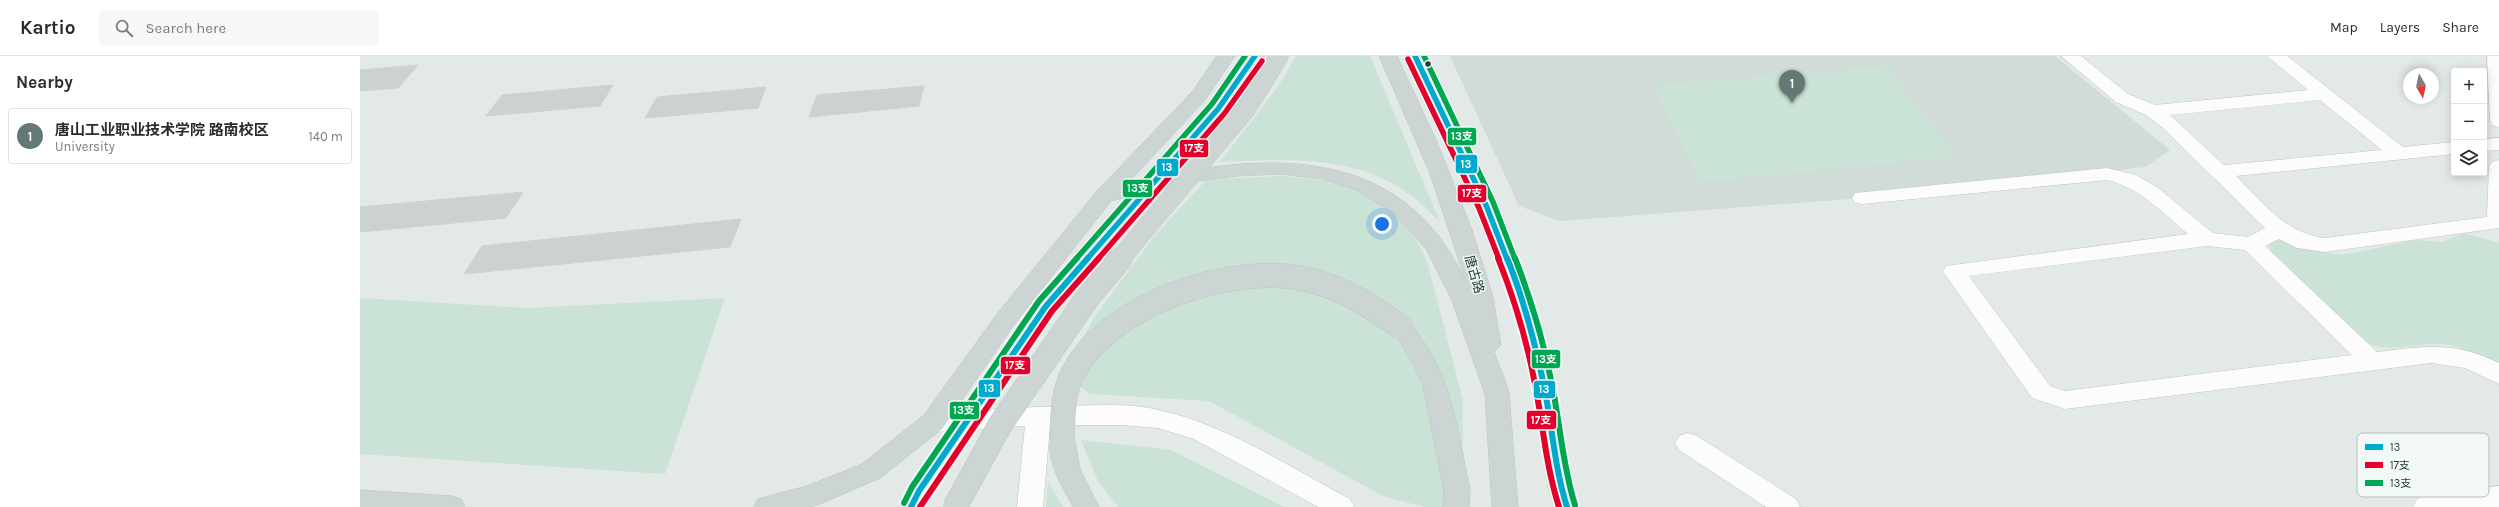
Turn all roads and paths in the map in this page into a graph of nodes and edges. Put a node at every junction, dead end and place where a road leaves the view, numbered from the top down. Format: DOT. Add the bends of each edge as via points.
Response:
graph roads {
  1 [pos="1226,56"];
  2 [pos="1255,56"];
  3 [pos="1280,56"];
  4 [pos="1388,56"];
  5 [pos="1415,56"];
  6 [pos="2070,56"];
  7 [pos="2276,56"];
  8 [pos="2496,56"];
  9 [pos="2323,94"];
  10 [pos="2153,111"];
  11 [pos="2499,121"];
  12 [pos="2499,144"];
  13 [pos="2487,145"];
  14 [pos="2451,148"];
  15 [pos="2398,154"];
  16 [pos="2499,166"];
  17 [pos="2220,172"];
  18 [pos="1104,196"];
  19 [pos="1862,198"];
  20 [pos="2279,230"];
  21 [pos="2207,239"];
  22 [pos="2251,244"];
  23 [pos="2371,360"];
  24 [pos="2499,375"];
  25 [pos="1497,394"];
  26 [pos="1038,416"];
  27 [pos="933,422"];
  28 [pos="1688,443"];
  29 [pos="2499,497"];
  30 [pos="360,501"];
  31 [pos="452,507"];
  32 [pos="767,507"];
  33 [pos="910,507"];
  34 [pos="955,507"];
  35 [pos="1030,507"];
  36 [pos="1086,507"];
  37 [pos="1341,507"];
  38 [pos="1456,507"];
  39 [pos="1505,507"];
  40 [pos="1568,507"];
  41 [pos="1787,507"];
  42 [pos="2426,507"];
  1 -- 18 [label="main road" via="1199,96"];
  2 -- 33 [label="main road, bridge" via="1218,109 1046,306 919,490"];
  3 -- 34 [label="main road, bridge" via="1246,109 1088,297 1000,425"];
  4 -- 25 [label="main road, 唐古路" via="1455,209 1481,292"];
  5 -- 40 [label="main road" via="1486,205 1520,291 1543,381 1561,488"];
  6 -- 10 [label="street" via="2122,98"];
  7 -- 9 [label="street"];
  8 -- 11 [label="street"];
  9 -- 10 [label="street"];
  9 -- 15 [label="street"];
  10 -- 17 [label="street"];
  12 -- 13 [label="street"];
  14 -- 15 [label="street"];
  15 -- 17 [label="street"];
  16 -- 20 [label="street" via="2497,222 2324,245 2305,243"];
  17 -- 20 [label="street"];
  18 -- 25 [label="main road" via="1174,178 1237,170 1285,168 1324,171 1353,180 1381,193 1408,214 1434,244 1458,288"];
  18 -- 27 [label="main road" via="1005,320"];
  19 -- 21 [label="street" via="2107,174 2129,179 2150,191"];
  20 -- 22 [label="street"];
  21 -- 22 [label="street"];
  21 -- 23 [label="street" via="1954,271 2041,392 2065,400"];
  22 -- 23 [label="street"];
  23 -- 24 [label="street" via="2431,354 2456,356 2477,363"];
  25 -- 39 [label="main road, 唐古路"];
  26 -- 27 [label="street"];
  26 -- 35 [label="street"];
  26 -- 37 [label="street" via="1121,416 1158,419 1202,432"];
  27 -- 32 [label="main road" via="871,471 811,496"];
  28 -- 41 [label="street"];
  29 -- 42 [label="street"];
  30 -- 31 [label="main road"];
  36 -- 38 [label="main road, bridge" via="1067,469 1062,442 1063,405 1075,369 1116,324 1156,299 1216,281 1273,277 1305,279 1340,290 1368,303 1402,328 1423,358 1435,385 1457,490"];
}
